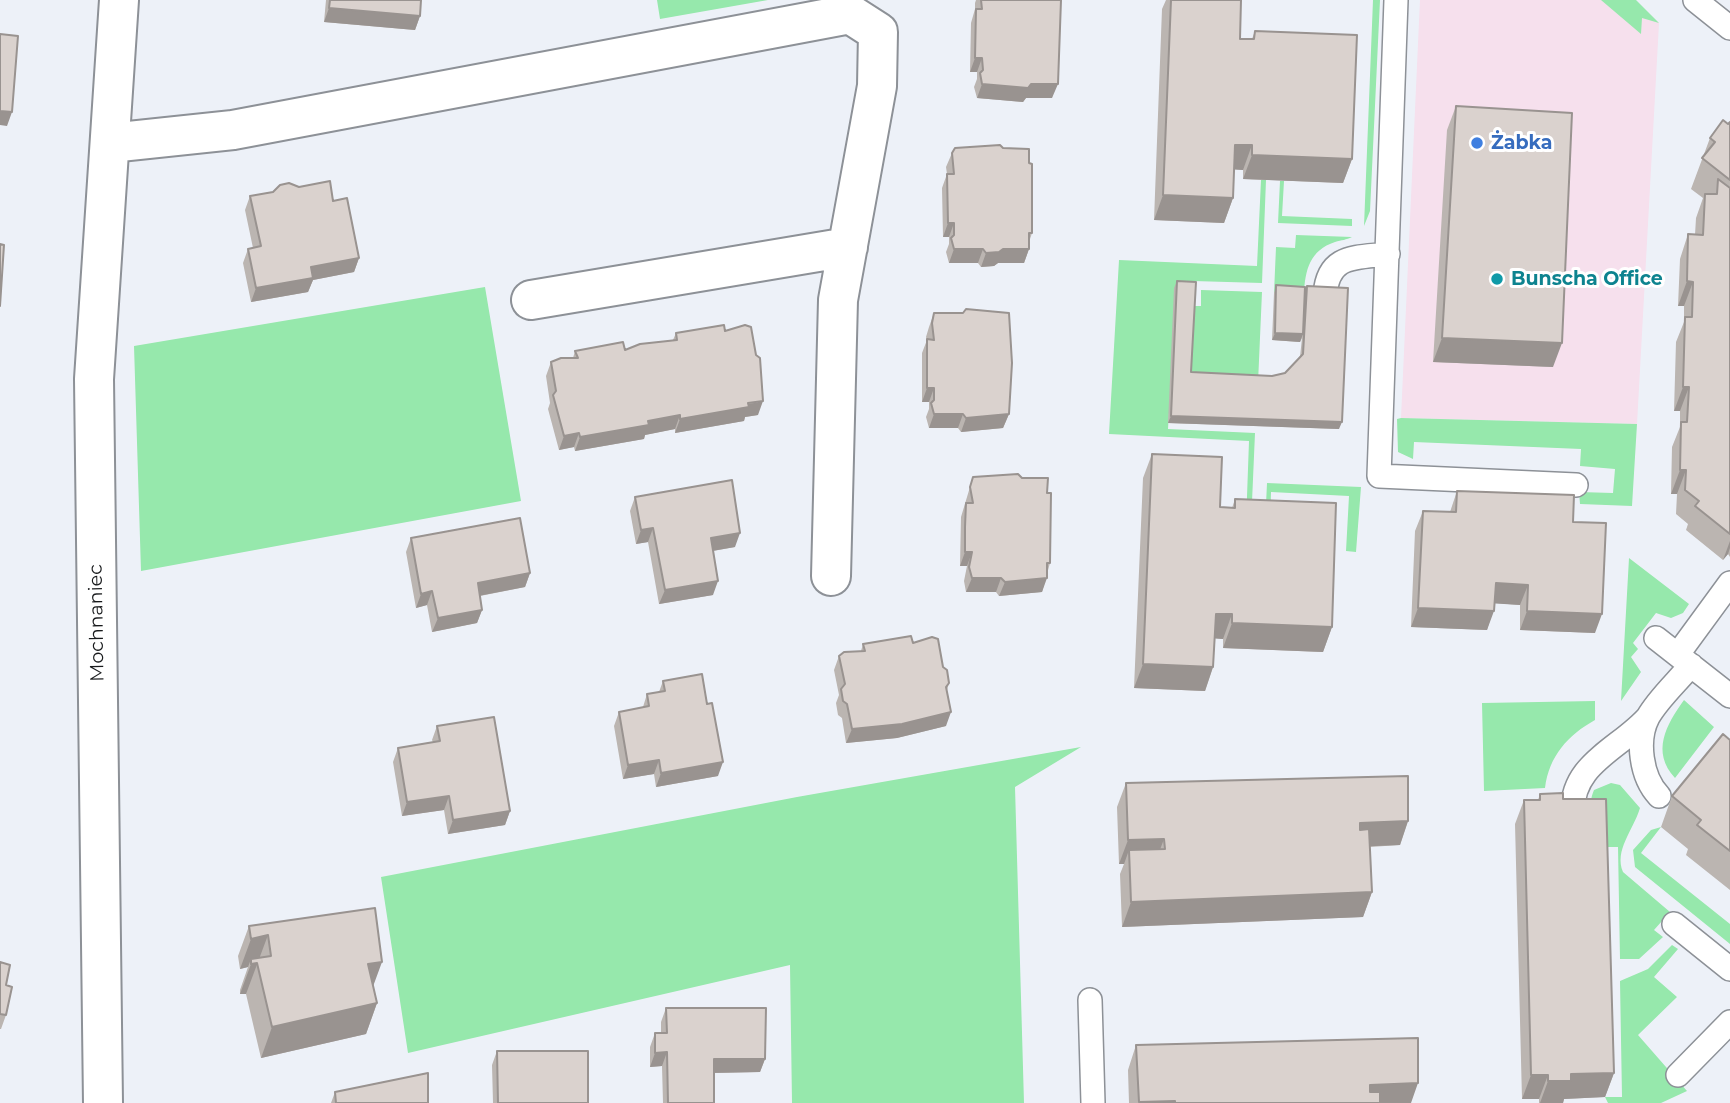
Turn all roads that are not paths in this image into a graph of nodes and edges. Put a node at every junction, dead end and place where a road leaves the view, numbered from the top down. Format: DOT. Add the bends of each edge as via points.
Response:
graph roads {
  1 [pos="119,0"];
  2 [pos="1396,0"];
  3 [pos="1695,0"];
  4 [pos="1730,28"];
  5 [pos="110,143"];
  6 [pos="848,247"];
  7 [pos="1388,254"];
  8 [pos="1325,295"];
  9 [pos="531,300"];
  10 [pos="1576,485"];
  11 [pos="831,576"];
  12 [pos="1730,583"];
  13 [pos="1656,638"];
  14 [pos="1684,659"];
  15 [pos="1730,696"];
  16 [pos="1648,717"];
  17 [pos="1659,796"];
  18 [pos="1573,815"];
  19 [pos="1674,924"];
  20 [pos="1730,969"];
  21 [pos="1090,1000"];
  22 [pos="1730,1022"];
  23 [pos="1678,1075"];
  24 [pos="103,1103"];
  25 [pos="1093,1103"];
  1 -- 5 [label="street, Mochnaniec"];
  2 -- 7 [label="lane"];
  3 -- 4 [label="lane"];
  5 -- 6 [label="street" via="233,130 850,14 878,32 877,86"];
  5 -- 24 [label="street, Mochnaniec" via="94,379"];
  6 -- 9 [label="street"];
  6 -- 11 [label="street" via="838,300"];
  7 -- 8 [label="lane" via="1334,266 1326,278"];
  7 -- 10 [label="lane" via="1379,476"];
  12 -- 14 [label="lane"];
  13 -- 14 [label="lane"];
  14 -- 15 [label="lane"];
  14 -- 16 [label="lane"];
  16 -- 17 [label="lane" via="1643,760 1648,783"];
  16 -- 18 [label="lane" via="1579,778"];
  19 -- 20 [label="lane"];
  21 -- 25 [label="lane"];
  22 -- 23 [label="lane"];
}
